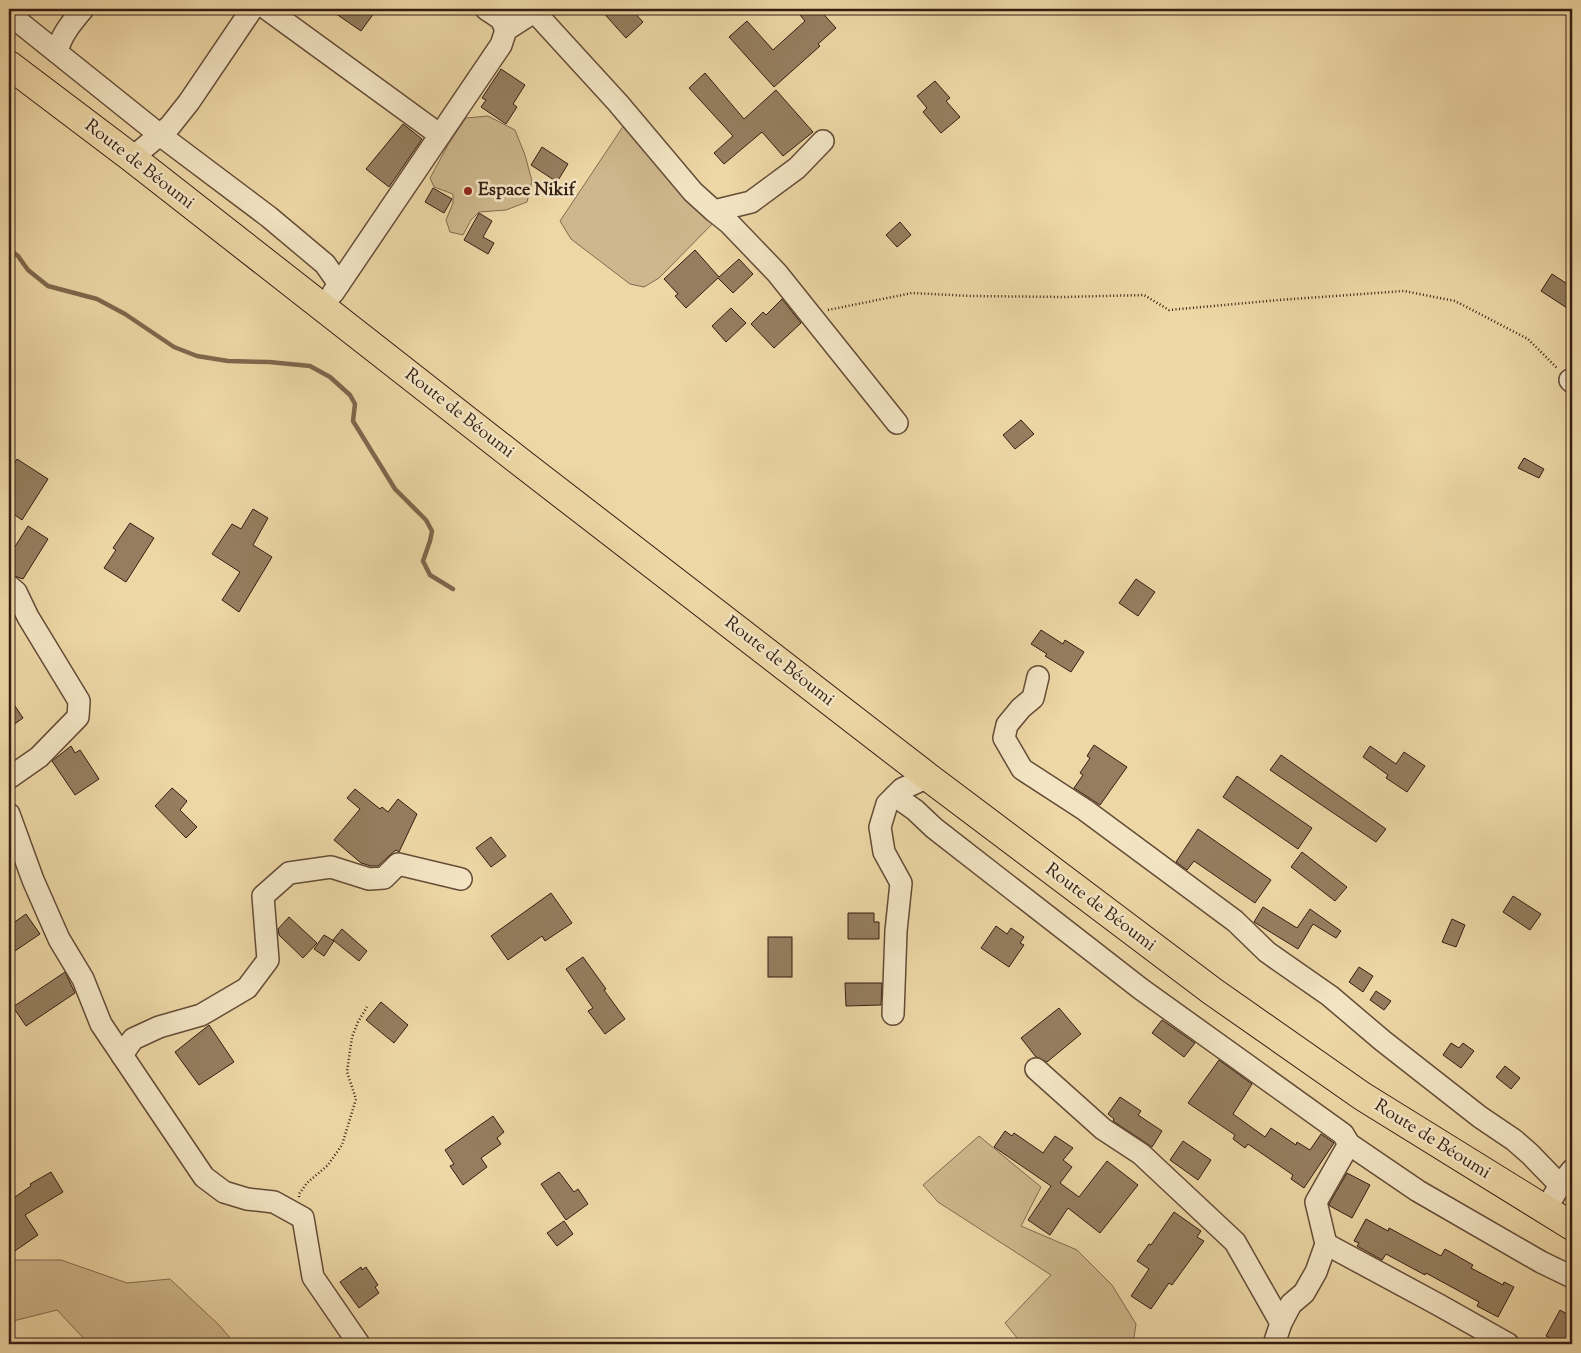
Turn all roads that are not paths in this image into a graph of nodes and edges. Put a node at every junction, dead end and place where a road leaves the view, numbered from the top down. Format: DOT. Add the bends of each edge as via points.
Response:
graph roads {
  1 [pos="83,9"];
  2 [pos="252,9"];
  3 [pos="267,9"];
  4 [pos="486,9"];
  5 [pos="533,10"];
  6 [pos="9,14"];
  7 [pos="506,30"];
  8 [pos="57,52"];
  9 [pos="9,65"];
  10 [pos="160,135"];
  11 [pos="440,135"];
  12 [pos="823,140"];
  13 [pos="132,158"];
  14 [pos="714,211"];
  15 [pos="339,284"];
  16 [pos="323,308"];
  17 [pos="897,423"];
  18 [pos="9,586"];
  19 [pos="1038,677"];
  20 [pos="9,778"];
  21 [pos="928,778"];
  22 [pos="895,796"];
  23 [pos="9,814"];
  24 [pos="461,879"];
  25 [pos="892,1014"];
  26 [pos="122,1055"];
  27 [pos="1036,1069"];
  28 [pos="1349,1144"];
  29 [pos="1566,1178"];
  30 [pos="1545,1210"];
  31 [pos="1572,1226"];
  32 [pos="1326,1244"];
  33 [pos="1572,1277"];
  34 [pos="1281,1323"];
  35 [pos="359,1344"];
  36 [pos="1274,1344"];
  37 [pos="1508,1344"];
  1 -- 8 [label="street" via="71,22"];
  2 -- 10 [label="street" via="189,102"];
  3 -- 11 [label="street"];
  4 -- 7 [label="street" via="501,19"];
  5 -- 7 [label="street"];
  5 -- 14 [label="street" via="693,192"];
  6 -- 8 [label="street"];
  7 -- 11 [label="street" via="501,45"];
  8 -- 10 [label="street"];
  9 -- 13 [label="main road, Route de Béoumi"];
  10 -- 13 [label="street"];
  10 -- 15 [label="street" via="269,217 325,264"];
  11 -- 15 [label="street"];
  12 -- 14 [label="street" via="798,168 751,202"];
  13 -- 16 [label="main road, Route de Béoumi"];
  14 -- 17 [label="street" via="777,273"];
  15 -- 16 [label="street"];
  16 -- 21 [label="main road, Route de Béoumi"];
  18 -- 20 [label="street" via="16,592 79,701 78,717 39,757"];
  19 -- 29 [label="street" via="1033,698 1007,725 1004,738 1022,769 1085,810 1235,921 1267,952 1330,996 1382,1041"];
  21 -- 22 [label="street" via="902,789"];
  21 -- 30 [label="main road, Route de Béoumi" via="1228,1002 1362,1096"];
  22 -- 25 [label="street" via="887,804 880,827 884,852 901,883"];
  22 -- 28 [label="street" via="1140,990 1343,1134"];
  23 -- 26 [label="street" via="59,939 83,979 101,1024"];
  24 -- 26 [label="street" via="398,864 384,878 369,879 332,867 288,873 263,896 268,960 247,988 201,1015 159,1027 133,1039"];
  26 -- 35 [label="street" via="204,1177 224,1192 274,1202 303,1218 313,1277"];
  27 -- 34 [label="street" via="1103,1129 1140,1154 1235,1242"];
  28 -- 32 [label="street" via="1316,1202"];
  28 -- 33 [label="street" via="1418,1191"];
  29 -- 30 [label="street"];
  30 -- 31 [label="main road, Route de Béoumi"];
  32 -- 34 [label="street" via="1316,1272 1304,1293 1291,1304"];
  32 -- 37 [label="street"];
  34 -- 36 [label="street"];
}
